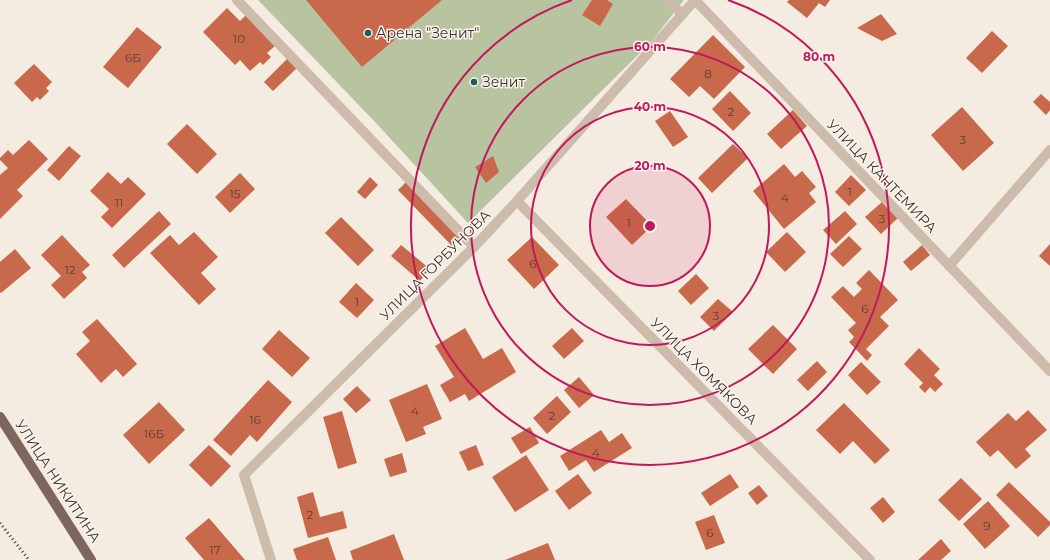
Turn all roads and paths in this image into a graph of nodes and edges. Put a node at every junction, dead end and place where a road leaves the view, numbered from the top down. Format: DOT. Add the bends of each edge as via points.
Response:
graph roads {
  1 [pos="237,0"];
  2 [pos="666,0"];
  3 [pos="695,0"];
  4 [pos="683,14"];
  5 [pos="1050,150"];
  6 [pos="517,201"];
  7 [pos="474,247"];
  8 [pos="949,266"];
  9 [pos="1050,371"];
  10 [pos="0,417"];
  11 [pos="91,560"];
  12 [pos="271,560"];
  13 [pos="870,560"];
  1 -- 7 [label="street"];
  2 -- 4 [label="street"];
  3 -- 4 [label="street, УЛИЦА ГОРБУНОВА"];
  3 -- 8 [label="street, УЛИЦА КАНТЕМИРА"];
  4 -- 6 [label="street, УЛИЦА ГОРБУНОВА"];
  5 -- 8 [label="street"];
  6 -- 7 [label="street, УЛИЦА ГОРБУНОВА"];
  6 -- 13 [label="street, УЛИЦА ХОМЯКОВА"];
  7 -- 12 [label="street, УЛИЦА ГОРБУНОВА" via="244,475"];
  8 -- 9 [label="street, УЛИЦА КАНТЕМИРА"];
  10 -- 11 [label="main road, УЛИЦА НИКИТИНА"];
}
